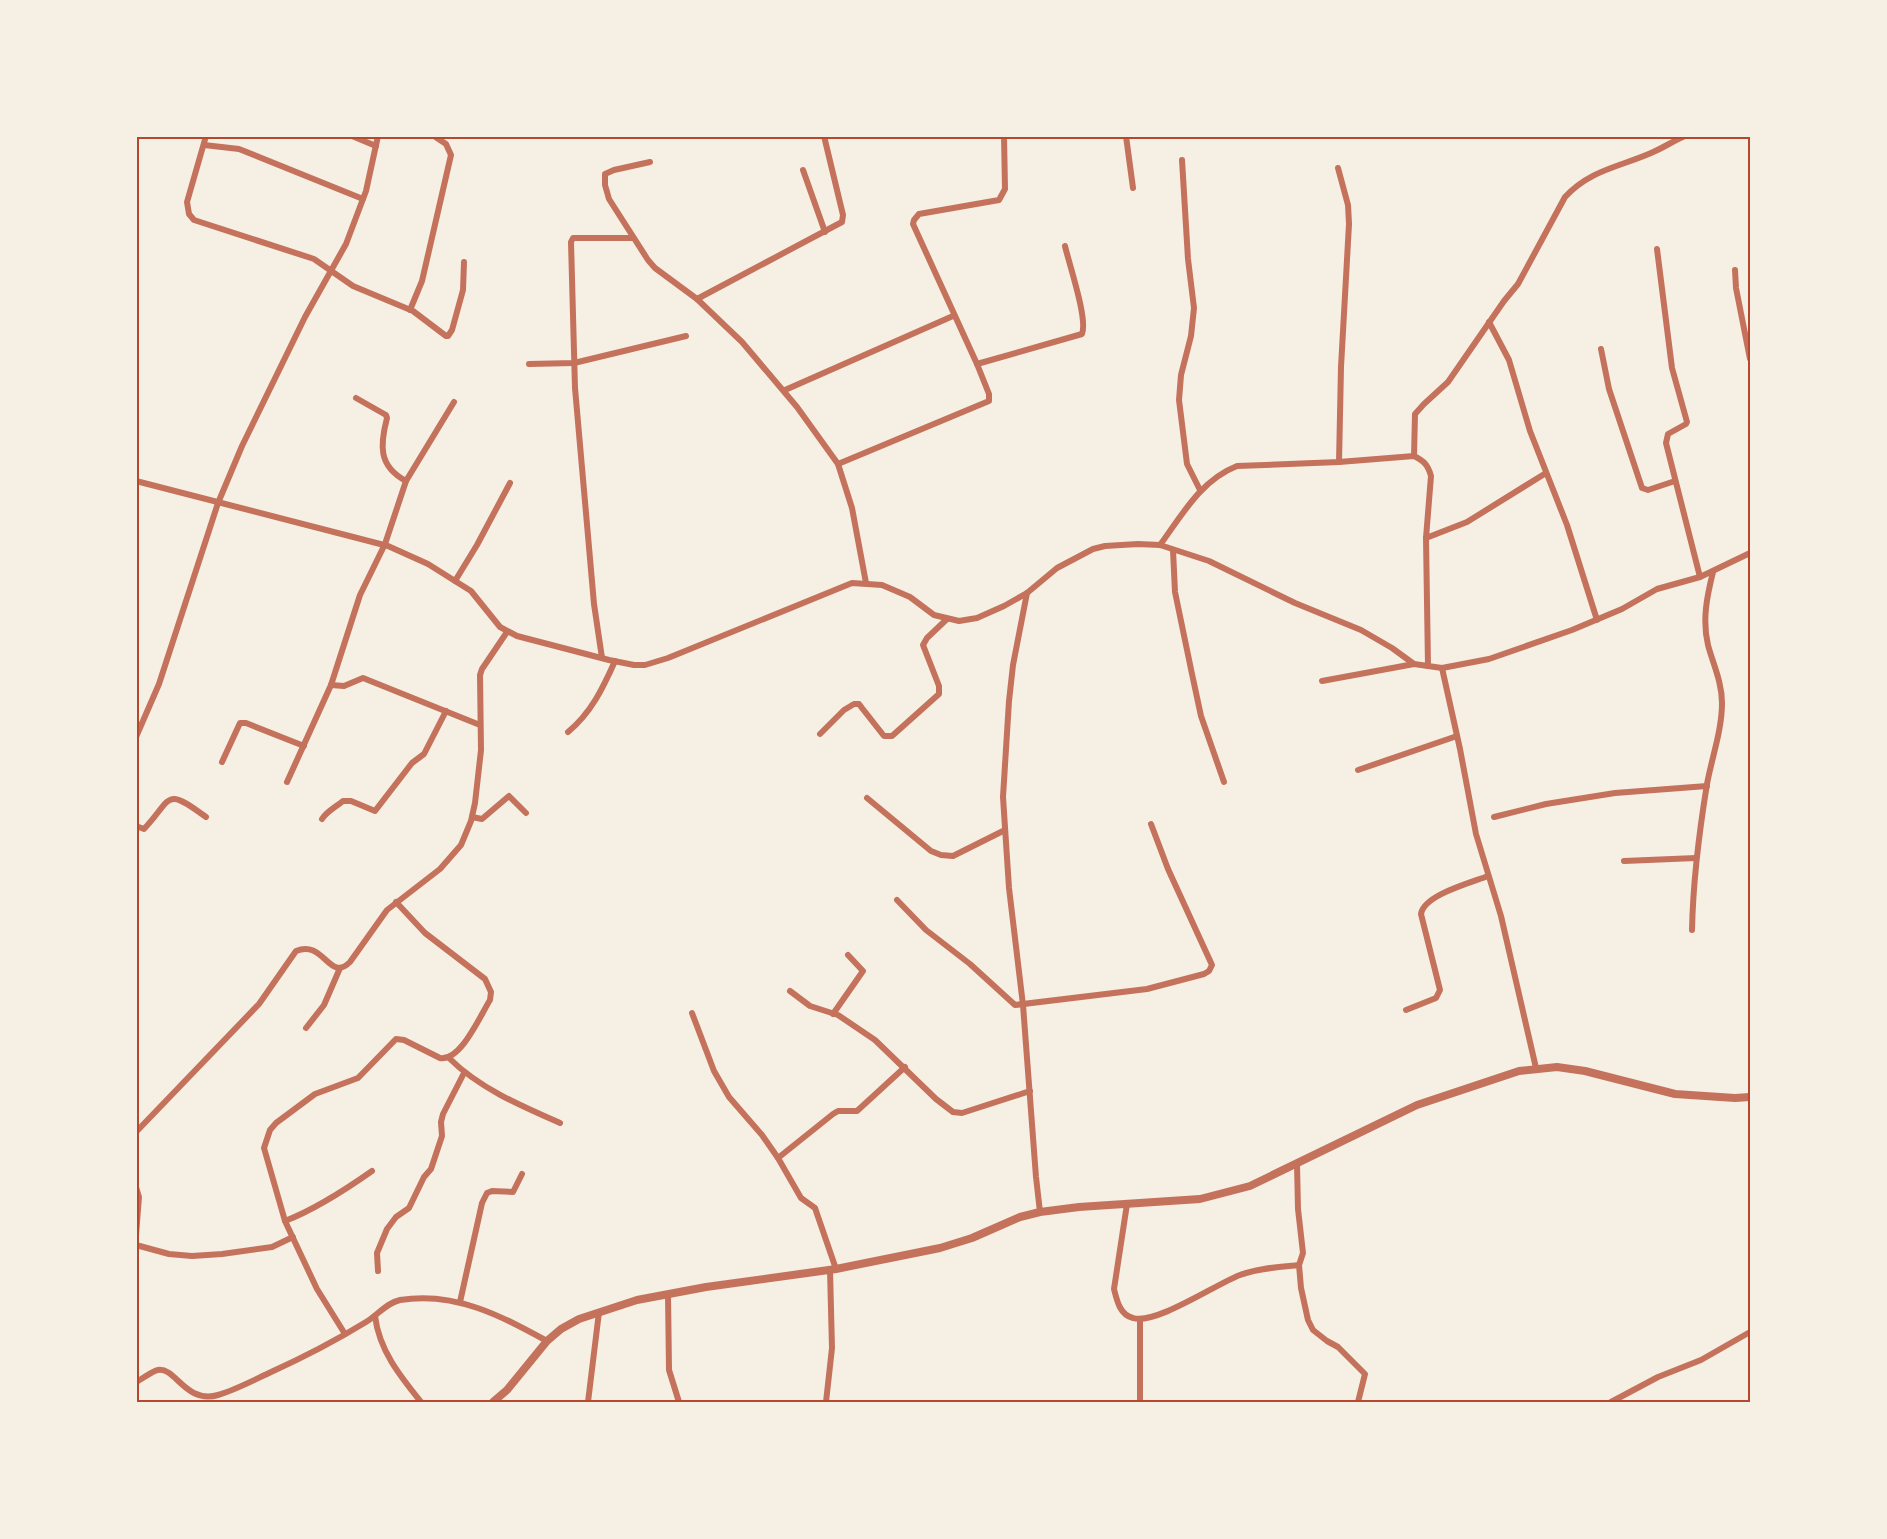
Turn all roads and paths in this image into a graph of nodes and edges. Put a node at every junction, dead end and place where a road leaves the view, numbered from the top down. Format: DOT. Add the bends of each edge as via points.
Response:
graph roads {
  1 [pos="206,136"];
  2 [pos="352,136"];
  3 [pos="378,136"];
  4 [pos="434,136"];
  5 [pos="824,136"];
  6 [pos="1004,136"];
  7 [pos="1126,136"];
  8 [pos="1685,136"];
  9 [pos="204,145"];
  10 [pos="376,146"];
  11 [pos="1182,160"];
  12 [pos="650,162"];
  13 [pos="1338,168"];
  14 [pos="803,170"];
  15 [pos="1133,188"];
  16 [pos="363,199"];
  17 [pos="825,232"];
  18 [pos="633,238"];
  19 [pos="1065,246"];
  20 [pos="1658,249"];
  21 [pos="464,262"];
  22 [pos="1735,270"];
  23 [pos="331,271"];
  24 [pos="697,299"];
  25 [pos="410,310"];
  26 [pos="954,316"];
  27 [pos="1489,322"];
  28 [pos="686,336"];
  29 [pos="1601,349"];
  30 [pos="1750,359"];
  31 [pos="574,363"];
  32 [pos="529,364"];
  33 [pos="976,364"];
  34 [pos="785,390"];
  35 [pos="356,398"];
  36 [pos="454,402"];
  37 [pos="1414,456"];
  38 [pos="1339,462"];
  39 [pos="838,465"];
  40 [pos="1546,473"];
  41 [pos="136,480"];
  42 [pos="406,481"];
  43 [pos="1675,481"];
  44 [pos="510,483"];
  45 [pos="1200,490"];
  46 [pos="218,503"];
  47 [pos="1426,538"];
  48 [pos="385,544"];
  49 [pos="1160,545"];
  50 [pos="1173,550"];
  51 [pos="1750,553"];
  52 [pos="1713,572"];
  53 [pos="1700,578"];
  54 [pos="455,581"];
  55 [pos="866,583"];
  56 [pos="1027,592"];
  57 [pos="947,619"];
  58 [pos="1597,620"];
  59 [pos="507,632"];
  60 [pos="602,658"];
  61 [pos="615,661"];
  62 [pos="1414,664"];
  63 [pos="1428,666"];
  64 [pos="1442,668"];
  65 [pos="1322,681"];
  66 [pos="331,685"];
  67 [pos="446,711"];
  68 [pos="480,725"];
  69 [pos="568,732"];
  70 [pos="819,734"];
  71 [pos="1457,736"];
  72 [pos="136,737"];
  73 [pos="304,746"];
  74 [pos="222,762"];
  75 [pos="1358,770"];
  76 [pos="287,782"];
  77 [pos="1224,782"];
  78 [pos="1707,786"];
  79 [pos="867,798"];
  80 [pos="526,813"];
  81 [pos="206,817"];
  82 [pos="472,817"];
  83 [pos="1494,817"];
  84 [pos="322,819"];
  85 [pos="1151,824"];
  86 [pos="136,826"];
  87 [pos="1005,830"];
  88 [pos="1696,858"];
  89 [pos="1624,861"];
  90 [pos="1488,876"];
  91 [pos="897,900"];
  92 [pos="396,902"];
  93 [pos="1692,930"];
  94 [pos="849,955"];
  95 [pos="340,968"];
  96 [pos="790,991"];
  97 [pos="1023,1005"];
  98 [pos="1406,1010"];
  99 [pos="693,1013"];
  100 [pos="833,1014"];
  101 [pos="306,1028"];
  102 [pos="449,1058"];
  103 [pos="905,1068"];
  104 [pos="1536,1068"];
  105 [pos="464,1073"];
  106 [pos="1030,1092"];
  107 [pos="1750,1097"];
  108 [pos="560,1124"];
  109 [pos="136,1132"];
  110 [pos="778,1158"];
  111 [pos="1297,1164"];
  112 [pos="372,1170"];
  113 [pos="522,1174"];
  114 [pos="136,1187"];
  115 [pos="1127,1204"];
  116 [pos="1040,1212"];
  117 [pos="285,1221"];
  118 [pos="136,1235"];
  119 [pos="293,1237"];
  120 [pos="136,1245"];
  121 [pos="1299,1264"];
  122 [pos="833,1269"];
  123 [pos="378,1271"];
  124 [pos="668,1295"];
  125 [pos="460,1302"];
  126 [pos="599,1312"];
  127 [pos="375,1316"];
  128 [pos="1140,1319"];
  129 [pos="1750,1332"];
  130 [pos="345,1334"];
  131 [pos="547,1341"];
  132 [pos="138,1381"];
  133 [pos="421,1402"];
  134 [pos="493,1402"];
  135 [pos="588,1402"];
  136 [pos="679,1402"];
  137 [pos="826,1402"];
  138 [pos="1140,1402"];
  139 [pos="1358,1402"];
  140 [pos="1611,1402"];
  1 -- 9 [label="street"];
  2 -- 10 [label="street"];
  3 -- 10 [label="street"];
  4 -- 25 [label="street" via="446,144 451,155 422,281"];
  5 -- 17 [label="street" via="843,215 842,222"];
  6 -- 26 [label="street" via="1005,189 999,200 919,214 914,220"];
  7 -- 15 [label="street"];
  8 -- 27 [label="street" via="1576,185 1557,211 1518,284"];
  9 -- 16 [label="street" via="239,149"];
  9 -- 23 [label="street" via="187,202 191,218 314,259"];
  10 -- 16 [label="street"];
  11 -- 45 [label="street" via="1194,308 1179,400 1187,464"];
  12 -- 18 [label="street" via="614,170 604,178 609,199"];
  13 -- 38 [label="street" via="1349,224"];
  14 -- 17 [label="street"];
  16 -- 23 [label="street"];
  17 -- 24 [label="street"];
  18 -- 24 [label="street" via="655,268"];
  18 -- 31 [label="street" via="572,239"];
  19 -- 33 [label="street" via="1080,303 1082,334"];
  20 -- 43 [label="street" via="1672,368 1687,422 1666,437"];
  21 -- 25 [label="street" via="463,290 448,336"];
  22 -- 30 [label="street"];
  23 -- 25 [label="street" via="353,286"];
  23 -- 46 [label="street" via="242,446"];
  24 -- 34 [label="street"];
  26 -- 33 [label="street"];
  26 -- 34 [label="street"];
  27 -- 37 [label="street" via="1448,382 1415,414"];
  27 -- 40 [label="street" via="1509,360"];
  28 -- 31 [label="street"];
  29 -- 43 [label="street" via="1609,389 1642,488 1648,490"];
  31 -- 32 [label="street"];
  31 -- 60 [label="street"];
  33 -- 39 [label="street" via="989,394 986,404"];
  34 -- 39 [label="street"];
  35 -- 42 [label="street" via="386,415 382,454 391,471"];
  36 -- 42 [label="street"];
  37 -- 38 [label="street"];
  37 -- 47 [label="street" via="1423,460 1431,476"];
  38 -- 45 [label="street" via="1237,466"];
  39 -- 55 [label="street" via="852,508"];
  40 -- 47 [label="street" via="1467,522"];
  40 -- 58 [label="street"];
  41 -- 46 [label="street"];
  42 -- 48 [label="street"];
  43 -- 53 [label="street"];
  44 -- 54 [label="street"];
  45 -- 49 [label="street"];
  46 -- 48 [label="street"];
  46 -- 72 [label="street" via="159,684"];
  47 -- 63 [label="street"];
  48 -- 54 [label="street"];
  48 -- 66 [label="street" via="360,595"];
  49 -- 50 [label="street"];
  49 -- 56 [label="street" via="1093,549 1057,568"];
  50 -- 62 [label="street" via="1209,561 1361,630"];
  50 -- 77 [label="street" via="1175,592 1201,716"];
  51 -- 52 [label="street"];
  52 -- 53 [label="street"];
  52 -- 78 [label="street" via="1705,624 1722,703"];
  53 -- 58 [label="street" via="1657,589"];
  54 -- 59 [label="street" via="471,591"];
  55 -- 57 [label="street" via="894,589"];
  55 -- 61 [label="street" via="837,588 657,662 645,665"];
  56 -- 57 [label="street" via="977,618"];
  56 -- 87 [label="street" via="1009,701 1003,797"];
  57 -- 70 [label="street" via="924,645 939,694 909,723 892,736 884,736 862,708 854,704"];
  58 -- 64 [label="street" via="1489,659"];
  59 -- 60 [label="street"];
  59 -- 68 [label="street" via="480,675"];
  60 -- 61 [label="street"];
  61 -- 69 [label="street" via="592,707"];
  62 -- 63 [label="street"];
  62 -- 65 [label="street"];
  63 -- 64 [label="street"];
  64 -- 71 [label="street"];
  66 -- 67 [label="street" via="344,686 363,678"];
  66 -- 73 [label="street"];
  67 -- 68 [label="street"];
  67 -- 84 [label="street" via="424,754 375,811 343,801"];
  68 -- 82 [label="street" via="481,750"];
  71 -- 75 [label="street"];
  71 -- 90 [label="street"];
  73 -- 74 [label="street" via="240,723"];
  73 -- 76 [label="street"];
  78 -- 83 [label="street" via="1614,793"];
  78 -- 88 [label="street"];
  79 -- 87 [label="street" via="941,855 953,856"];
  80 -- 82 [label="street" via="509,796 482,819"];
  81 -- 86 [label="street" via="185,801 170,799 144,829"];
  82 -- 92 [label="street" via="461,845 450,858"];
  85 -- 97 [label="street" via="1212,965 1209,971 1147,989"];
  87 -- 97 [label="street"];
  88 -- 89 [label="street"];
  88 -- 93 [label="street"];
  90 -- 98 [label="street" via="1431,899 1422,909 1440,990 1436,998"];
  90 -- 104 [label="street"];
  91 -- 97 [label="street" via="1012,1004"];
  92 -- 95 [label="street" via="350,962"];
  92 -- 102 [label="street" via="425,933 490,985 490,1000 464,1043"];
  94 -- 100 [label="street" via="863,971"];
  95 -- 101 [label="street" via="324,1005"];
  95 -- 109 [label="street" via="311,948 296,951 259,1004"];
  96 -- 100 [label="street" via="810,1006"];
  97 -- 106 [label="street"];
  99 -- 110 [label="street" via="714,1071 729,1097"];
  100 -- 103 [label="street" via="875,1040"];
  102 -- 105 [label="street"];
  102 -- 117 [label="street" via="440,1058 396,1039 358,1078 315,1094 276,1124 264,1148"];
  103 -- 106 [label="street" via="936,1099 957,1113"];
  103 -- 110 [label="street" via="857,1111 838,1111"];
  104 -- 107 [label="street" via="1586,1071 1675,1094"];
  104 -- 111 [label="street" via="1417,1105"];
  105 -- 108 [label="street"];
  105 -- 123 [label="street" via="443,1114 442,1136 431,1169 409,1208 387,1229 377,1253"];
  106 -- 116 [label="street"];
  110 -- 122 [label="street" via="801,1198 815,1208"];
  111 -- 115 [label="street" via="1250,1186 1200,1199"];
  111 -- 121 [label="street" via="1302,1253"];
  112 -- 117 [label="street"];
  113 -- 125 [label="street" via="513,1192 492,1191 484,1197"];
  114 -- 118 [label="street"];
  115 -- 116 [label="street"];
  115 -- 128 [label="street" via="1114,1289 1123,1313"];
  116 -- 122 [label="street" via="940,1248"];
  117 -- 119 [label="street"];
  119 -- 120 [label="street" via="273,1247 212,1255 169,1254"];
  119 -- 130 [label="street" via="317,1289"];
  121 -- 128 [label="street" via="1242,1274 1174,1308"];
  121 -- 139 [label="street" via="1304,1305 1313,1330 1345,1353 1365,1374"];
  122 -- 124 [label="street"];
  122 -- 137 [label="street" via="832,1348"];
  124 -- 126 [label="street"];
  124 -- 136 [label="street" via="669,1370"];
  125 -- 127 [label="street" via="400,1300"];
  125 -- 131 [label="street" via="484,1308"];
  126 -- 131 [label="street" via="579,1318"];
  126 -- 135 [label="street"];
  127 -- 130 [label="street"];
  127 -- 133 [label="street" via="382,1347"];
  128 -- 138 [label="street"];
  129 -- 140 [label="street"];
  130 -- 132 [label="street" via="219,1395 190,1392 161,1370"];
  131 -- 134 [label="street"];
}
